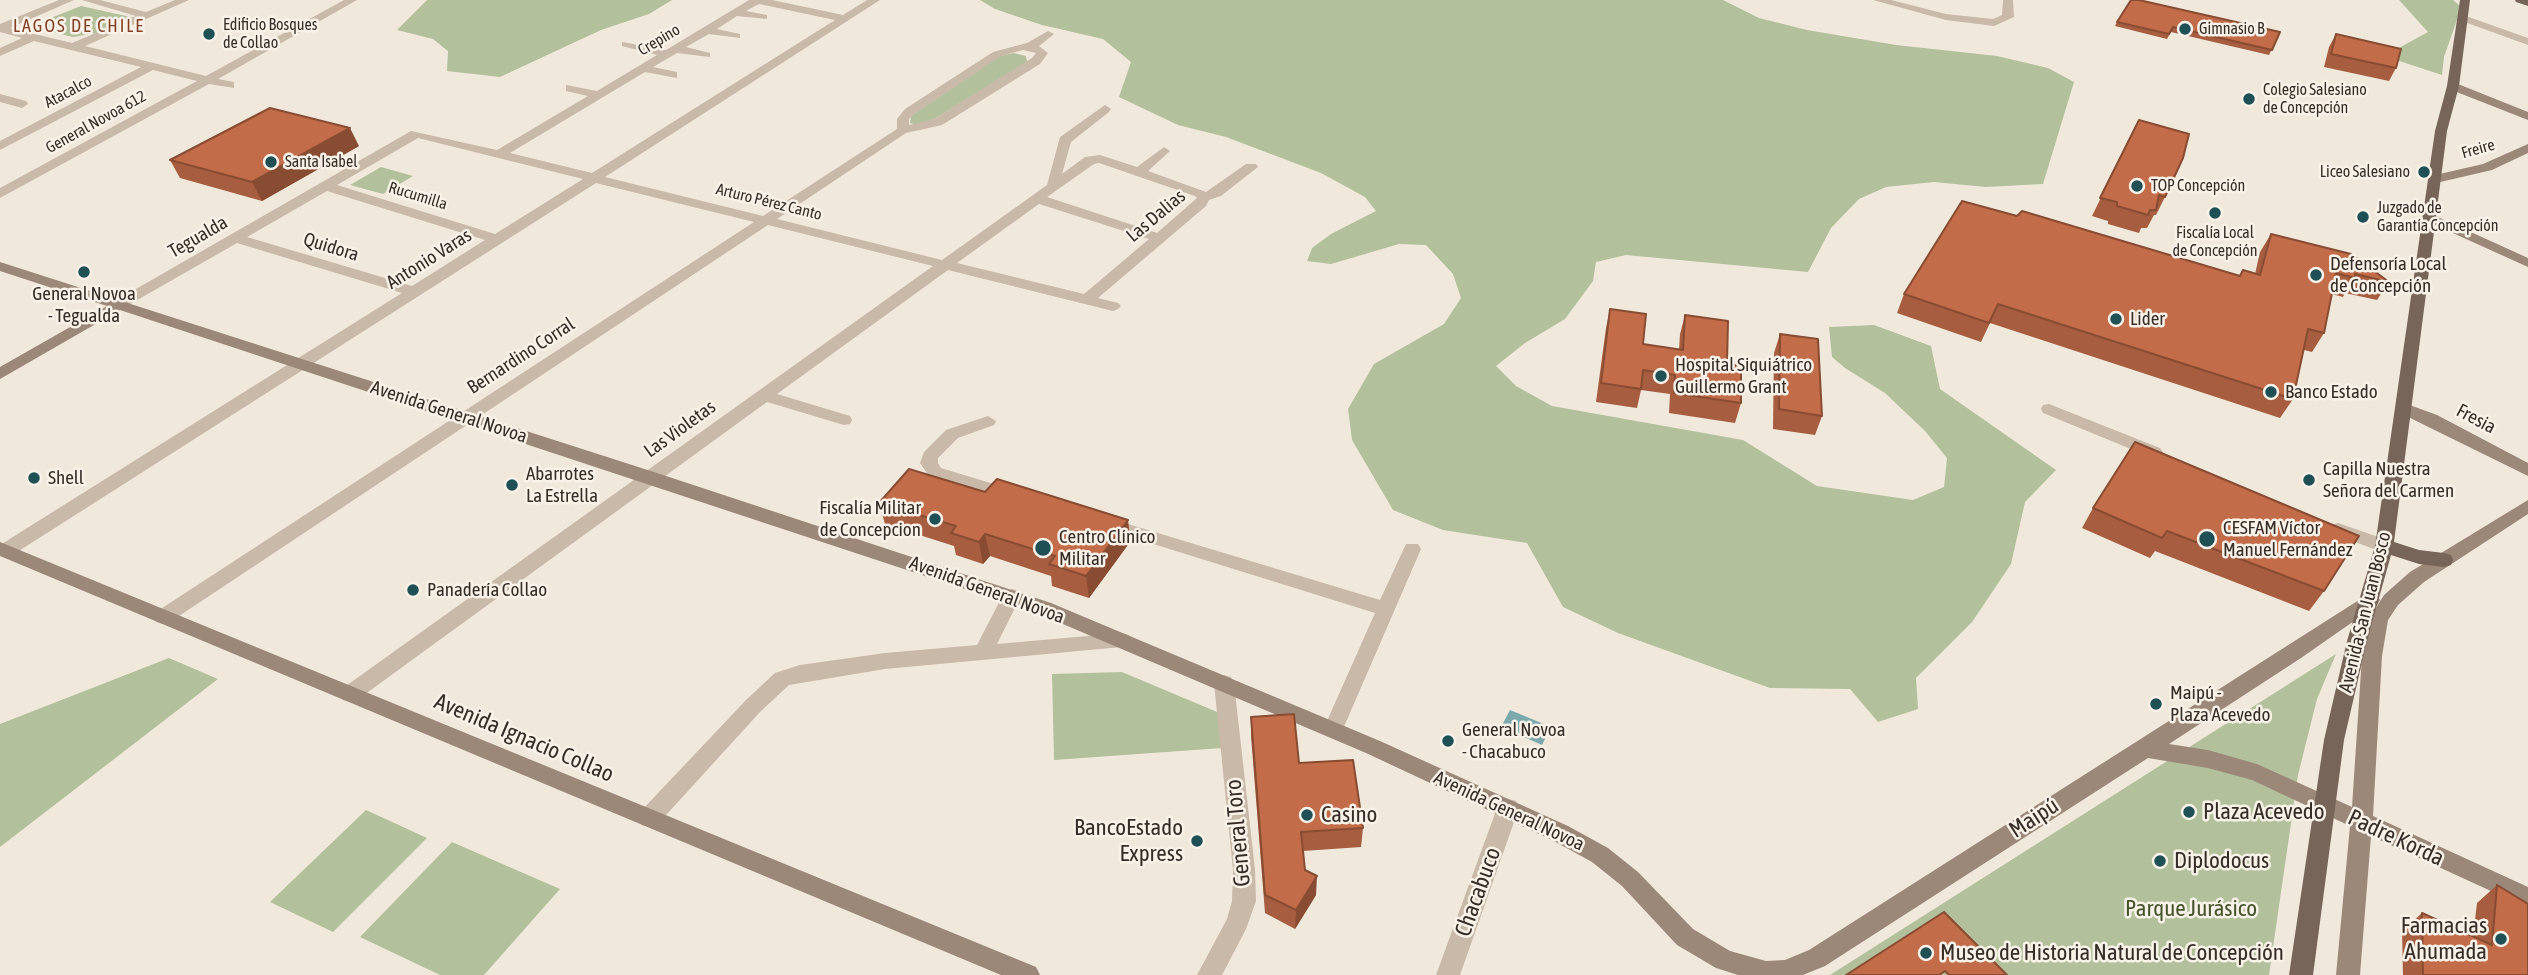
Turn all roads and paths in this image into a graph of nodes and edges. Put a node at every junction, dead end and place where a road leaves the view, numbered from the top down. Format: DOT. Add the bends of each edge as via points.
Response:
graph roads {
  1 [pos="43,0"];
  2 [pos="87,0"];
  3 [pos="184,0"];
  4 [pos="352,0"];
  5 [pos="834,0"];
  6 [pos="875,0"];
  7 [pos="1878,0"];
  8 [pos="2008,0"];
  9 [pos="2465,0"];
  10 [pos="2520,0"];
  11 [pos="64,2"];
  12 [pos="2528,3"];
  13 [pos="814,12"];
  14 [pos="737,13"];
  15 [pos="31,15"];
  16 [pos="147,16"];
  17 [pos="700,16"];
  18 [pos="763,17"];
  19 [pos="2463,18"];
  20 [pos="845,19"];
  21 [pos="724,21"];
  22 [pos="0,28"];
  23 [pos="708,30"];
  24 [pos="16,33"];
  25 [pos="1048,34"];
  26 [pos="736,36"];
  27 [pos="33,37"];
  28 [pos="2528,42"];
  29 [pos="626,44"];
  30 [pos="74,47"];
  31 [pos="1030,47"];
  32 [pos="0,51"];
  33 [pos="673,52"];
  34 [pos="706,55"];
  35 [pos="151,66"];
  36 [pos="645,68"];
  37 [pos="673,75"];
  38 [pos="209,80"];
  39 [pos="230,85"];
  40 [pos="2453,86"];
  41 [pos="570,88"];
  42 [pos="599,95"];
  43 [pos="0,97"];
  44 [pos="22,104"];
  45 [pos="1105,109"];
  46 [pos="2528,116"];
  47 [pos="902,130"];
  48 [pos="416,134"];
  49 [pos="0,146"];
  50 [pos="2528,148"];
  51 [pos="1164,151"];
  52 [pos="500,154"];
  53 [pos="1251,167"];
  54 [pos="1139,172"];
  55 [pos="598,177"];
  56 [pos="2436,178"];
  57 [pos="1053,184"];
  58 [pos="326,186"];
  59 [pos="0,194"];
  60 [pos="1204,197"];
  61 [pos="1035,198"];
  62 [pos="2429,218"];
  63 [pos="766,219"];
  64 [pos="236,238"];
  65 [pos="1159,238"];
  66 [pos="499,240"];
  67 [pos="2528,263"];
  68 [pos="945,264"];
  69 [pos="0,266"];
  70 [pos="416,292"];
  71 [pos="1087,299"];
  72 [pos="120,304"];
  73 [pos="1113,306"];
  74 [pos="300,365"];
  75 [pos="0,374"];
  76 [pos="763,396"];
  77 [pos="2404,408"];
  78 [pos="2049,409"];
  79 [pos="466,417"];
  80 [pos="844,420"];
  81 [pos="988,421"];
  82 [pos="2174,461"];
  83 [pos="2528,470"];
  84 [pos="651,477"];
  85 [pos="1028,500"];
  86 [pos="2528,506"];
  87 [pos="1094,520"];
  88 [pos="2324,523"];
  89 [pos="2384,546"];
  90 [pos="2,550"];
  91 [pos="1412,550"];
  92 [pos="2444,560"];
  93 [pos="1012,596"];
  94 [pos="2376,605"];
  95 [pos="1386,609"];
  96 [pos="163,617"];
  97 [pos="1122,640"];
  98 [pos="982,653"];
  99 [pos="1224,683"];
  100 [pos="350,694"];
  101 [pos="1333,730"];
  102 [pos="2142,748"];
  103 [pos="2324,803"];
  104 [pos="1508,808"];
  105 [pos="649,818"];
  106 [pos="2362,822"];
  107 [pos="2528,898"];
  108 [pos="1685,937"];
  109 [pos="1028,975"];
  110 [pos="1209,975"];
  111 [pos="1448,975"];
  112 [pos="2301,975"];
  113 [pos="2348,975"];
  1 -- 11 [label="street"];
  2 -- 16 [label="street"];
  3 -- 16 [label="street"];
  4 -- 38 [label="street, General Novoa 612"];
  5 -- 13 [label="street"];
  6 -- 20 [label="street, Antonio Varas"];
  7 -- 8 [label="street" via="1986,23 2008,17"];
  9 -- 19 [label="main road, Avenida San Juan Bosco"];
  10 -- 12 [label="main road"];
  11 -- 15 [label="street"];
  13 -- 14 [label="street, Crepino" via="757,0"];
  13 -- 20 [label="street, Crepino"];
  14 -- 18 [label="street"];
  14 -- 21 [label="street, Crepino"];
  15 -- 22 [label="street"];
  15 -- 24 [label="street" via="18,25"];
  16 -- 30 [label="street"];
  17 -- 21 [label="street"];
  19 -- 28 [label="street"];
  19 -- 40 [label="main road, Avenida San Juan Bosco"];
  20 -- 55 [label="street, Antonio Varas"];
  21 -- 23 [label="street, Crepino"];
  22 -- 24 [label="street"];
  23 -- 26 [label="street"];
  23 -- 33 [label="street, Crepino"];
  24 -- 27 [label="street"];
  25 -- 31 [label="street, Bernardino Corral"];
  27 -- 30 [label="street"];
  27 -- 32 [label="street"];
  29 -- 33 [label="street"];
  30 -- 35 [label="street"];
  31 -- 47 [label="street, Bernardino Corral" via="1013,47 997,54 909,112"];
  31 -- 47 [label="street, Bernardino Corral" via="1042,52 1036,61 938,122"];
  33 -- 34 [label="street"];
  33 -- 36 [label="street, Crepino"];
  35 -- 38 [label="street"];
  35 -- 49 [label="street, Atacalco"];
  36 -- 37 [label="street"];
  36 -- 42 [label="street, Crepino"];
  38 -- 39 [label="street"];
  38 -- 59 [label="street, General Novoa 612"];
  40 -- 46 [label="main road"];
  40 -- 56 [label="main road, Avenida San Juan Bosco" via="2441,131"];
  41 -- 42 [label="street"];
  42 -- 52 [label="street, Crepino"];
  43 -- 44 [label="street"];
  45 -- 57 [label="street" via="1063,142"];
  47 -- 63 [label="street, Bernardino Corral"];
  48 -- 52 [label="street, Arturo Pérez Canto"];
  48 -- 58 [label="street, Tegualda"];
  50 -- 56 [label="main road, Freire" via="2487,167"];
  51 -- 54 [label="street"];
  52 -- 55 [label="street, Arturo Pérez Canto"];
  53 -- 60 [label="street, Las Dalias"];
  54 -- 57 [label="street, Las Violetas" via="1095,159"];
  54 -- 60 [label="street"];
  55 -- 63 [label="street, Arturo Pérez Canto"];
  55 -- 66 [label="street, Antonio Varas"];
  56 -- 62 [label="main road, Avenida San Juan Bosco"];
  57 -- 61 [label="street, Las Violetas"];
  58 -- 64 [label="street, Tegualda"];
  58 -- 66 [label="street, Rucumilla"];
  60 -- 65 [label="street, Las Dalias"];
  61 -- 65 [label="street"];
  61 -- 68 [label="street, Las Violetas"];
  62 -- 67 [label="main road"];
  62 -- 77 [label="main road, Avenida San Juan Bosco"];
  63 -- 68 [label="street, Arturo Pérez Canto"];
  63 -- 79 [label="street, Bernardino Corral"];
  64 -- 70 [label="street, Quidora"];
  64 -- 72 [label="street, Tegualda"];
  65 -- 71 [label="street, Las Dalias"];
  66 -- 70 [label="street, Antonio Varas"];
  68 -- 71 [label="street, Arturo Pérez Canto"];
  68 -- 76 [label="street, Las Violetas"];
  69 -- 72 [label="main road, Avenida General Novoa"];
  70 -- 74 [label="street, Antonio Varas"];
  71 -- 73 [label="street, Arturo Pérez Canto"];
  72 -- 74 [label="main road, Avenida General Novoa"];
  72 -- 75 [label="main road, Tegualda"];
  74 -- 79 [label="main road, Avenida General Novoa"];
  74 -- 90 [label="street, Antonio Varas"];
  76 -- 80 [label="street"];
  76 -- 84 [label="street, Las Violetas"];
  77 -- 83 [label="main road, Fresia"];
  77 -- 89 [label="main road, Avenida San Juan Bosco"];
  78 -- 82 [label="street"];
  79 -- 84 [label="main road, Avenida General Novoa"];
  79 -- 96 [label="street, Bernardino Corral"];
  81 -- 85 [label="street" via="940,443 930,456 930,469"];
  84 -- 93 [label="main road, Avenida General Novoa"];
  84 -- 100 [label="street, Las Violetas"];
  86 -- 92 [label="main road, Maipú"];
  87 -- 95 [label="street"];
  88 -- 89 [label="street"];
  89 -- 92 [label="main road"];
  89 -- 94 [label="main road, Avenida San Juan Bosco"];
  90 -- 96 [label="main road, Avenida Ignacio Collao"];
  91 -- 95 [label="street"];
  92 -- 94 [label="main road, Maipú"];
  93 -- 97 [label="main road, Avenida General Novoa"];
  93 -- 98 [label="street"];
  94 -- 102 [label="main road, Maipú"];
  94 -- 103 [label="main road, Avenida San Juan Bosco" via="2334,740"];
  94 -- 106 [label="main road, Avenida San Juan Bosco"];
  95 -- 101 [label="street"];
  96 -- 100 [label="main road, Avenida Ignacio Collao"];
  97 -- 98 [label="street"];
  97 -- 99 [label="main road, Avenida General Novoa"];
  98 -- 105 [label="street" via="885,661 782,679"];
  99 -- 101 [label="main road, Avenida General Novoa"];
  99 -- 110 [label="street, General Toro" via="1244,901 1238,922"];
  100 -- 105 [label="main road, Avenida Ignacio Collao"];
  101 -- 104 [label="main road, Avenida General Novoa"];
  102 -- 103 [label="main road, Padre Korda" via="2233,765"];
  102 -- 108 [label="main road, Maipú" via="1803,965 1785,971 1746,968"];
  103 -- 106 [label="main road, Padre Korda"];
  103 -- 112 [label="main road, Avenida San Juan Bosco"];
  104 -- 108 [label="main road, Avenida General Novoa" via="1600,855 1630,878"];
  104 -- 111 [label="street, Chacabuco"];
  105 -- 109 [label="main road, Avenida Ignacio Collao"];
  106 -- 107 [label="main road, Padre Korda"];
  106 -- 113 [label="main road, Avenida San Juan Bosco"];
}
